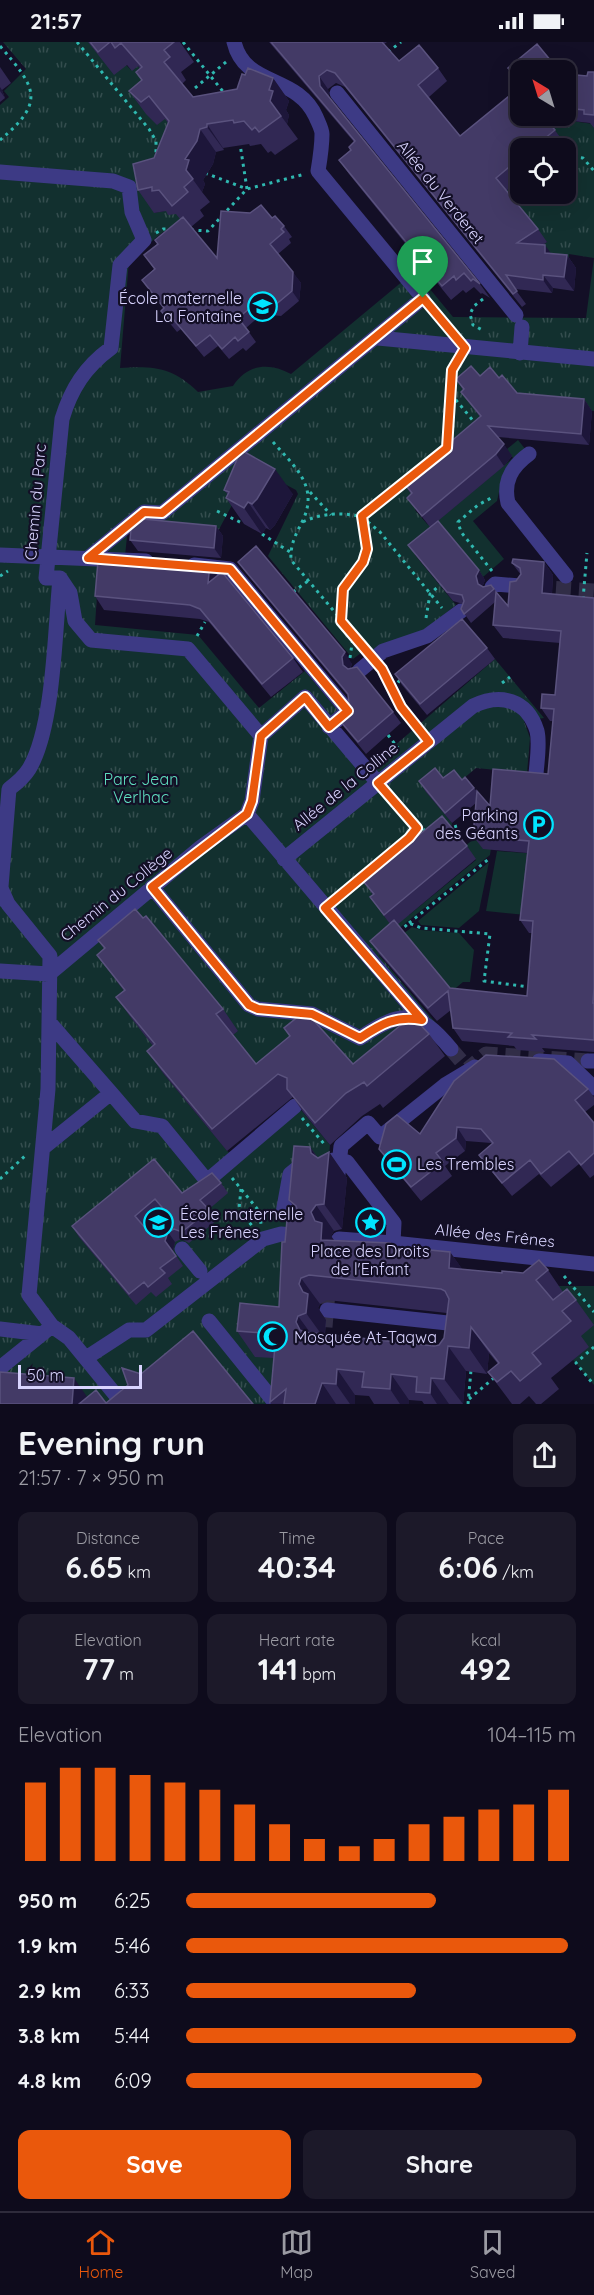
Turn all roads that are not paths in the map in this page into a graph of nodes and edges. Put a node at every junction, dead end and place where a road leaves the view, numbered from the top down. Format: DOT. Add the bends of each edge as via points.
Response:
graph roads {
  1 [pos="236,47"];
  2 [pos="337,93"];
  3 [pos="0,172"];
  4 [pos="378,338"];
  5 [pos="520,353"];
  6 [pos="594,359"];
  7 [pos="529,454"];
  8 [pos="0,555"];
  9 [pos="48,555"];
  10 [pos="88,558"];
  11 [pos="566,576"];
  12 [pos="60,578"];
  13 [pos="493,586"];
  14 [pos="520,586"];
  15 [pos="456,615"];
  16 [pos="354,666"];
  17 [pos="329,727"];
  18 [pos="261,736"];
  19 [pos="536,774"];
  20 [pos="378,783"];
  21 [pos="247,814"];
  22 [pos="287,863"];
  23 [pos="152,887"];
  24 [pos="0,890"];
  25 [pos="0,971"];
  26 [pos="49,974"];
  27 [pos="422,1020"];
  28 [pos="48,1022"];
  29 [pos="451,1048"];
  30 [pos="491,1058"];
  31 [pos="524,1060"];
  32 [pos="594,1088"];
  33 [pos="111,1093"];
  34 [pos="298,1111"];
  35 [pos="36,1150"];
  36 [pos="338,1174"];
  37 [pos="283,1213"];
  38 [pos="306,1236"];
  39 [pos="339,1239"];
  40 [pos="393,1243"];
  41 [pos="182,1249"];
  42 [pos="594,1264"];
  43 [pos="200,1271"];
  44 [pos="327,1310"];
  45 [pos="209,1321"];
  46 [pos="0,1329"];
  47 [pos="47,1330"];
  48 [pos="454,1353"];
  49 [pos="86,1358"];
  50 [pos="0,1368"];
  51 [pos="123,1404"];
  52 [pos="276,1404"];
  1 -- 4 [label="street" via="248,69 300,93 322,132 318,171 423,298"];
  2 -- 5 [label="street, Allée du Verderet" via="496,288 519,321"];
  3 -- 9 [label="street, Chemin du Parc" via="113,181 129,187 132,212 144,240 120,265 111,348 83,373 67,402"];
  4 -- 5 [label="street"];
  4 -- 10 [label="street" via="162,513 144,512"];
  5 -- 6 [label="street"];
  7 -- 11 [label="street" via="509,474 504,489 508,503"];
  8 -- 9 [label="street"];
  9 -- 10 [label="street"];
  9 -- 12 [label="street, Chemin du Parc" via="46,578"];
  10 -- 17 [label="street" via="230,569 348,711"];
  12 -- 18 [label="street" via="70,593 75,621 91,640 188,649"];
  12 -- 24 [label="street" via="47,710 35,757 28,771 9,789"];
  13 -- 14 [label="street"];
  15 -- 16 [label="street" via="427,636"];
  17 -- 18 [label="street" via="305,697"];
  17 -- 20 [label="street"];
  18 -- 21 [label="street"];
  19 -- 20 [label="street, Allée de la Colline" via="537,732 531,720 510,700 493,699 473,706"];
  20 -- 22 [label="street, Allée de la Colline"];
  21 -- 22 [label="street"];
  21 -- 23 [label="street, Chemin du Collège"];
  22 -- 27 [label="street"];
  23 -- 26 [label="street, Chemin du Collège"];
  23 -- 27 [label="street" via="249,1005 312,1014 360,1038 383,1022"];
  24 -- 26 [label="street" via="50,956"];
  25 -- 26 [label="street"];
  26 -- 28 [label="street"];
  27 -- 29 [label="street"];
  28 -- 33 [label="street"];
  28 -- 35 [label="street" via="50,1048"];
  30 -- 36 [label="street" via="446,1085 380,1137 368,1123 341,1146"];
  31 -- 32 [label="street" via="568,1063"];
  33 -- 34 [label="street" via="135,1121 162,1126 207,1181"];
  33 -- 35 [label="street"];
  35 -- 47 [label="street" via="28,1295"];
  37 -- 40 [label="street" via="290,1174 303,1162 347,1162 394,1223"];
  38 -- 49 [label="street" via="281,1234 263,1239 146,1330 129,1330"];
  39 -- 40 [label="street, Allée des Frênes"];
  40 -- 42 [label="street, Allée des Frênes"];
  41 -- 43 [label="street"];
  44 -- 48 [label="street" via="457,1324"];
  45 -- 52 [label="street"];
  46 -- 47 [label="street"];
  47 -- 49 [label="street" via="69,1338"];
  47 -- 50 [label="street"];
  49 -- 51 [label="street"];
}
